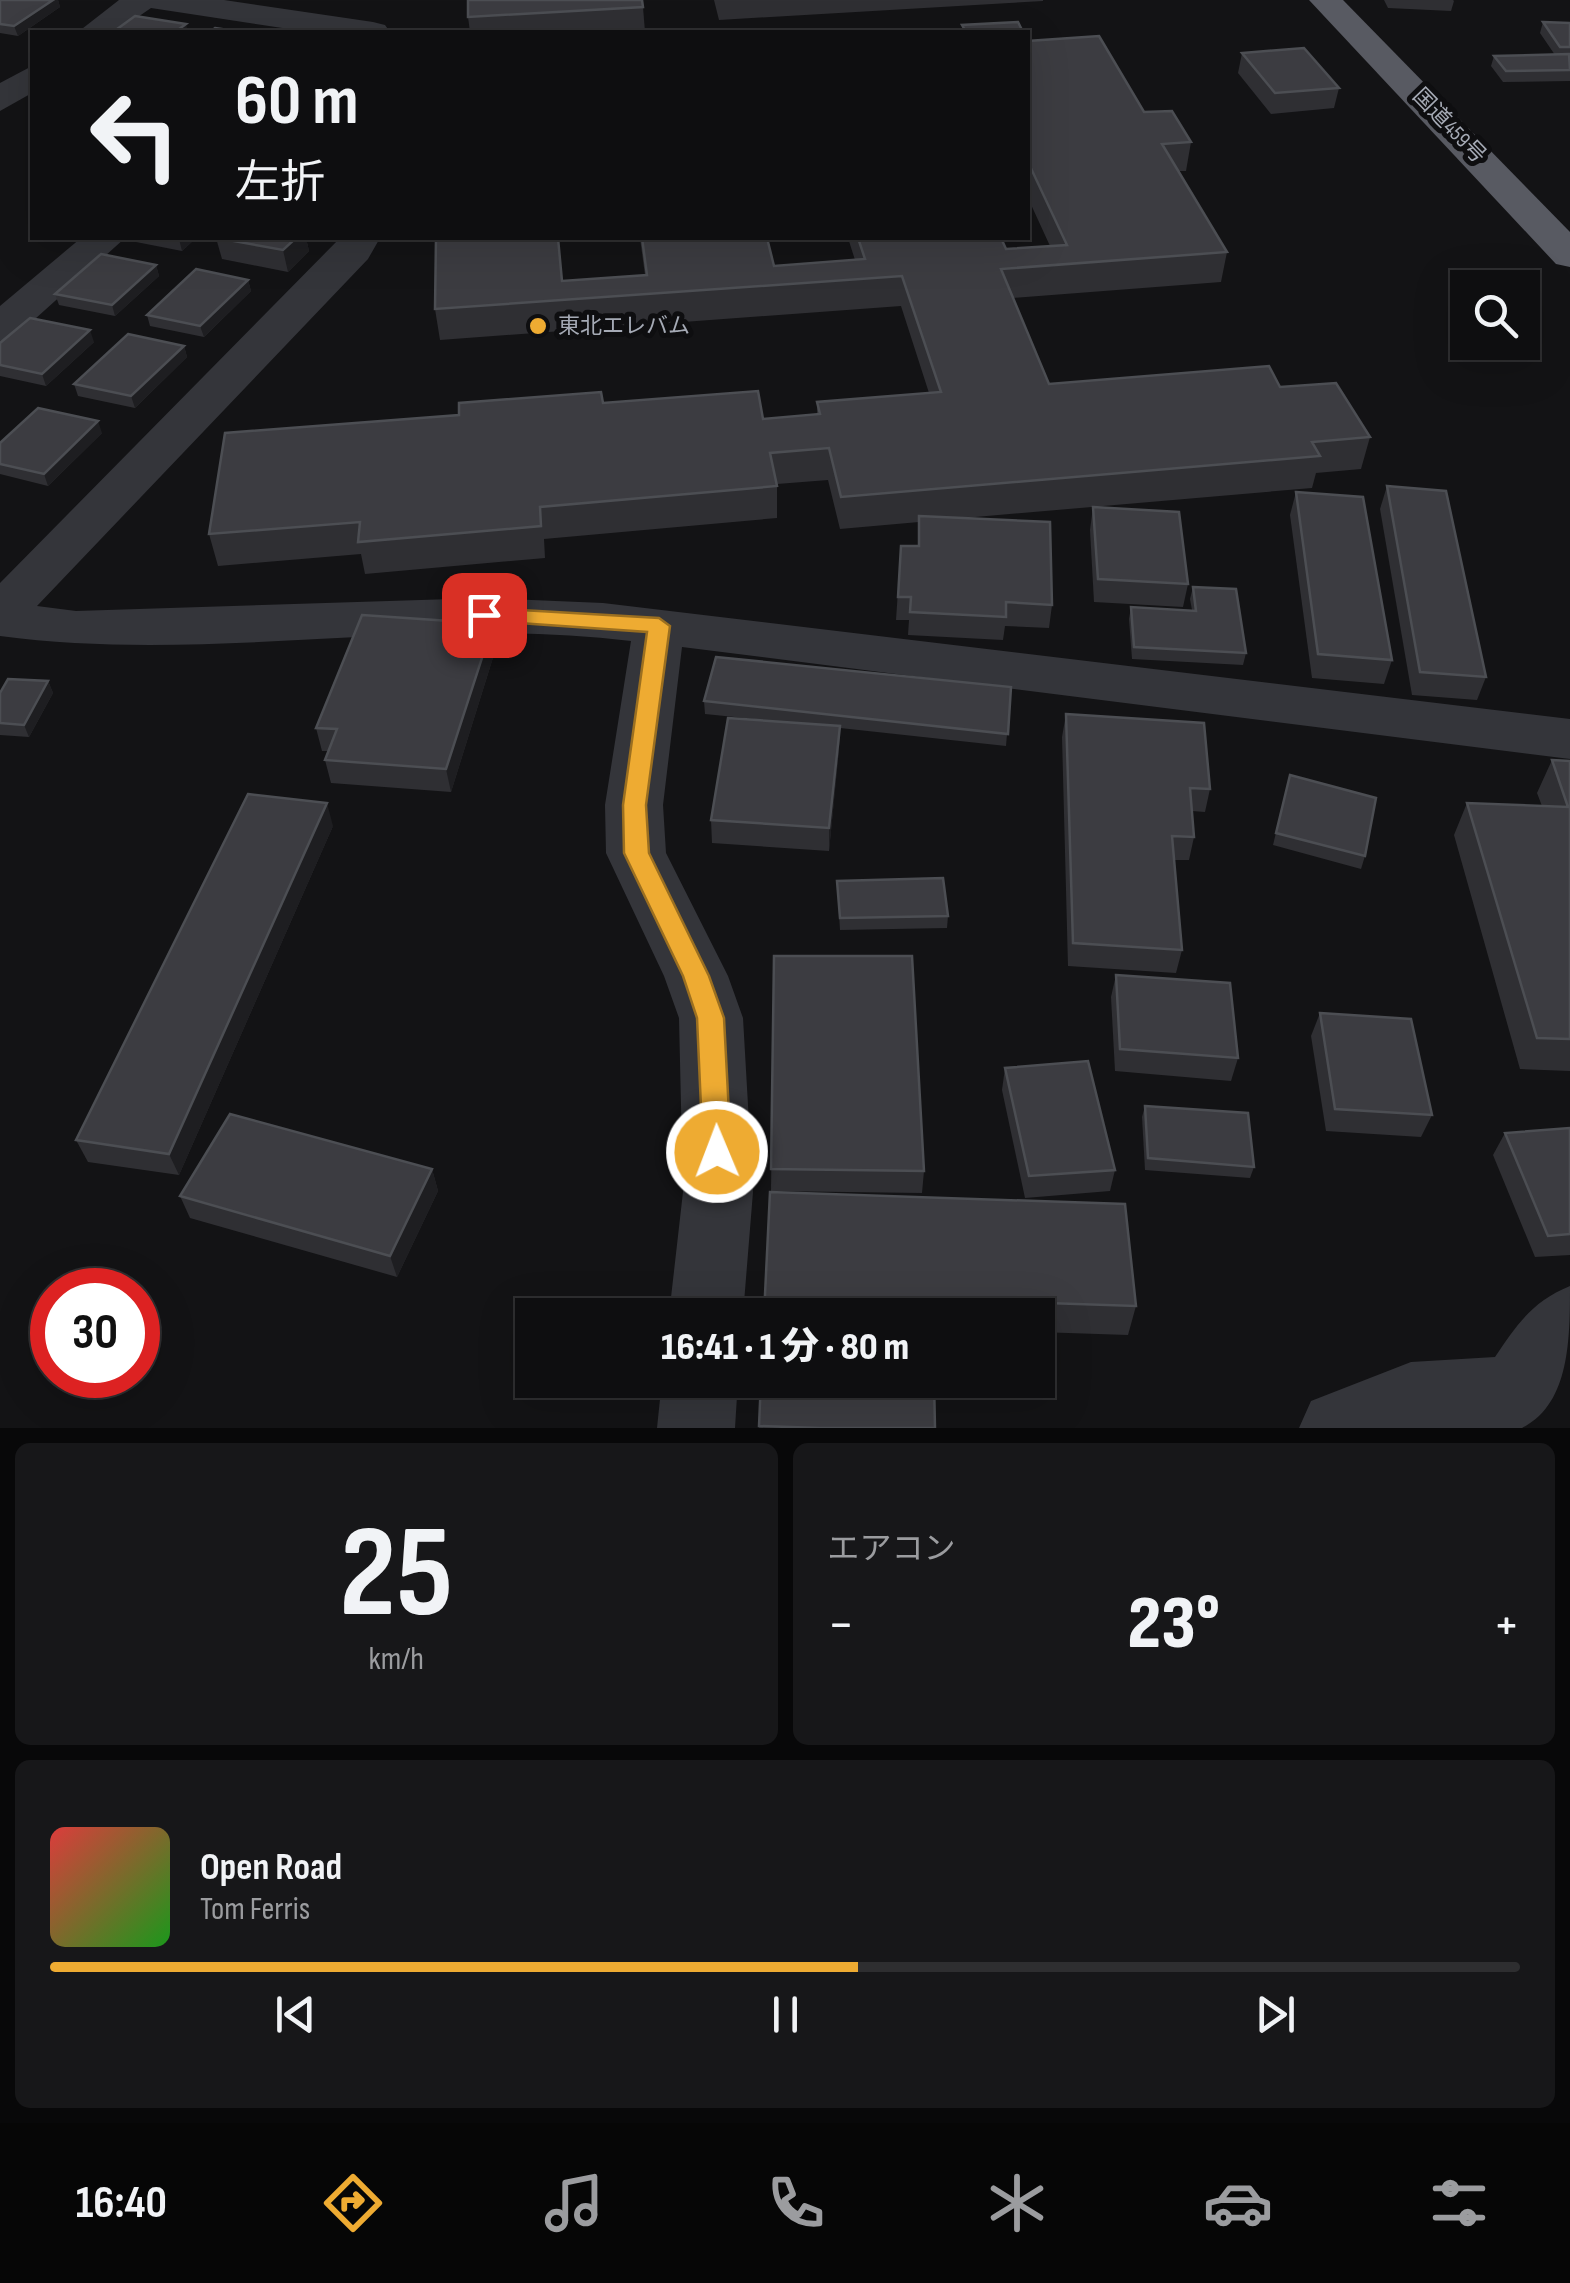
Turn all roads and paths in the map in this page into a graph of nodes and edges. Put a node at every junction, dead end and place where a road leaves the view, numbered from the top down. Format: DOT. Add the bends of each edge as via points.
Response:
graph roads {
  1 [pos="141,0"];
  2 [pos="157,0"];
  3 [pos="1325,0"];
  4 [pos="98,30"];
  5 [pos="350,30"];
  6 [pos="30,78"];
  7 [pos="0,100"];
  8 [pos="103,240"];
  9 [pos="359,240"];
  10 [pos="1570,255"];
  11 [pos="0,328"];
  12 [pos="0,616"];
  13 [pos="659,626"];
  14 [pos="1570,739"];
  15 [pos="708,1298"];
  16 [pos="1570,1321"];
  17 [pos="698,1398"];
  18 [pos="696,1428"];
  19 [pos="1338,1428"];
  1 -- 4 [label="street"];
  2 -- 5 [label="street"];
  3 -- 10 [label="highway, 国道459号"];
  6 -- 7 [label="street"];
  8 -- 11 [label="street"];
  9 -- 12 [label="street"];
  12 -- 13 [label="street" via="76,629 484,615"];
  13 -- 14 [label="street"];
  13 -- 15 [label="street" via="634,805 636,853 711,1018 718,1192"];
  16 -- 19 [label="street" via="1516,1393 1411,1399"];
  17 -- 18 [label="street"];
}
